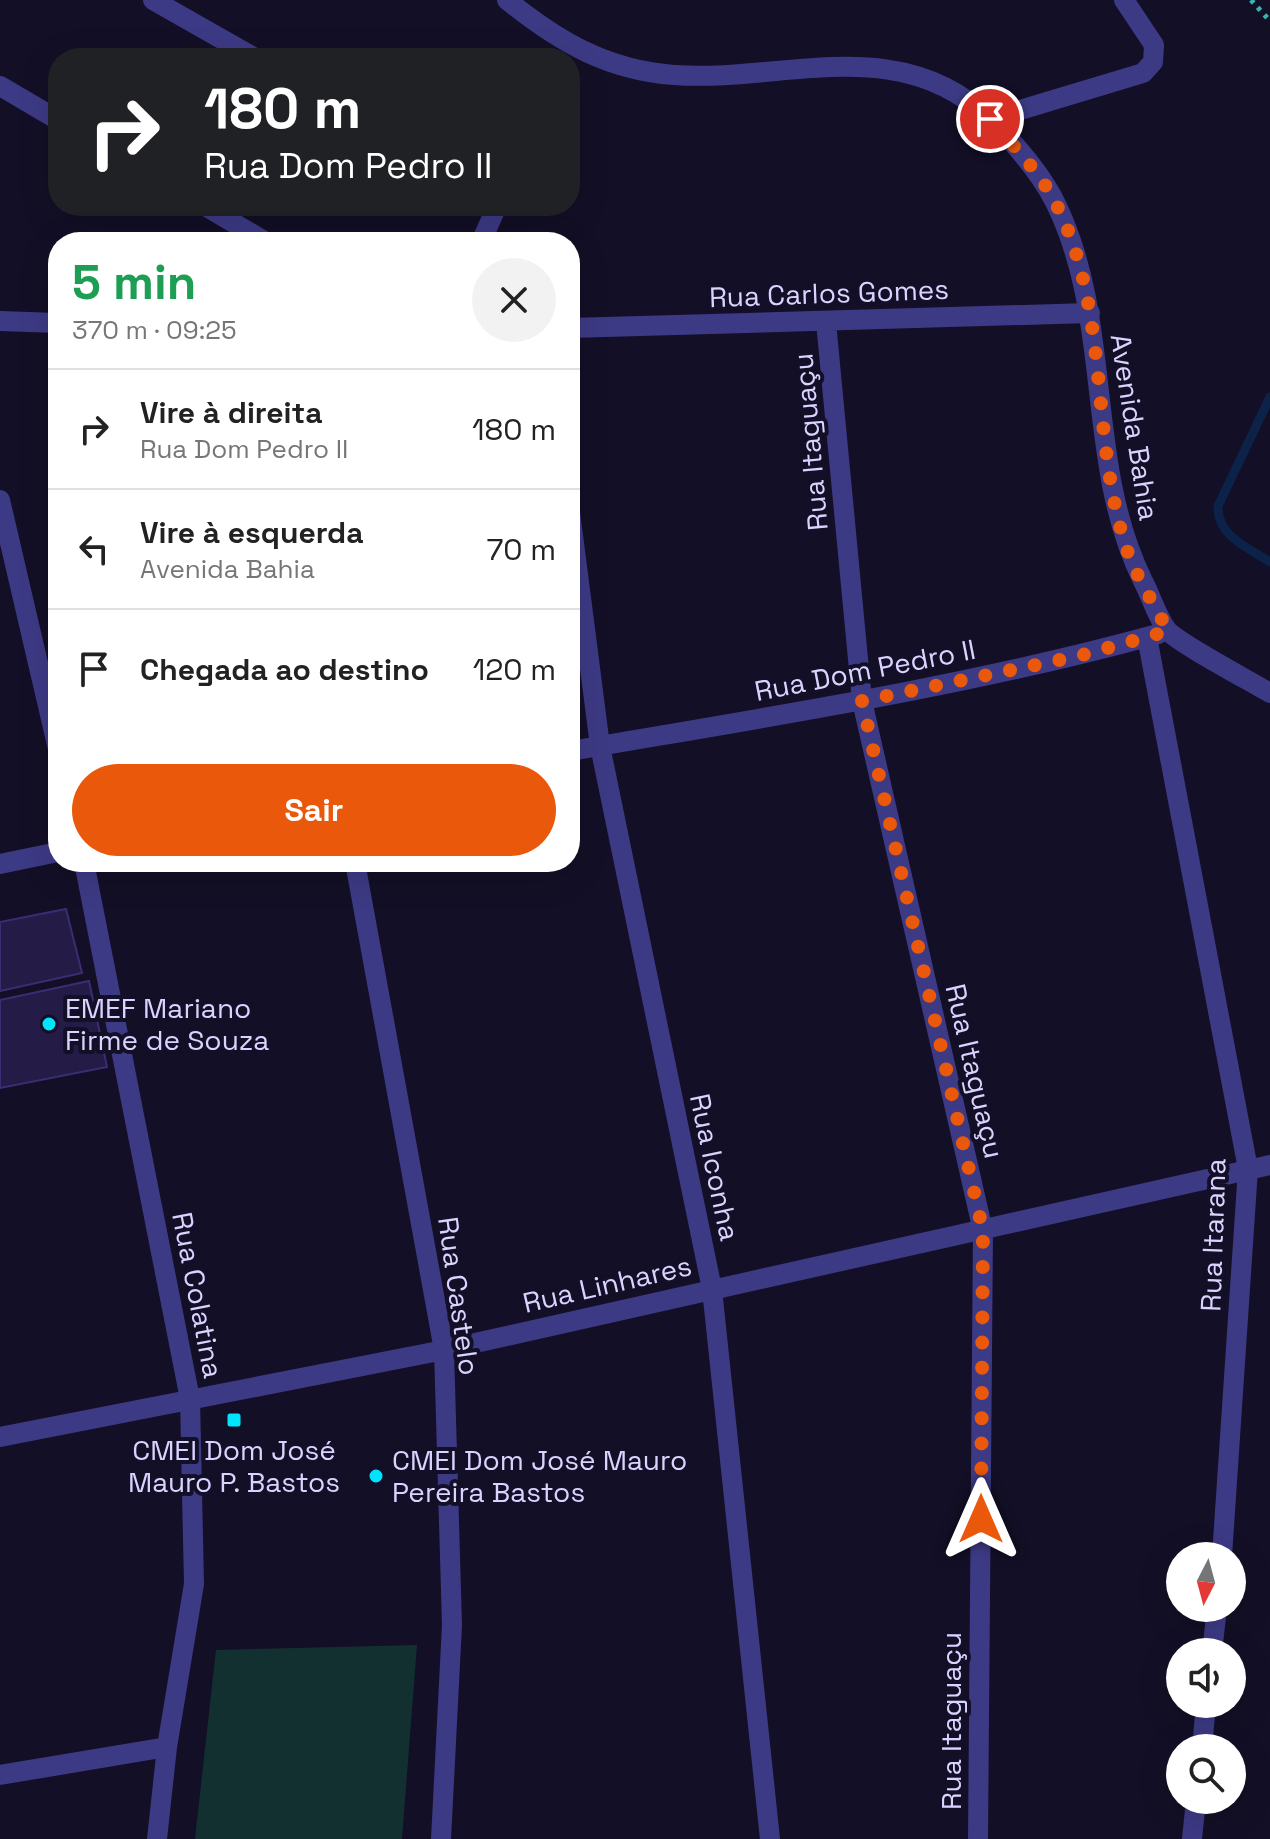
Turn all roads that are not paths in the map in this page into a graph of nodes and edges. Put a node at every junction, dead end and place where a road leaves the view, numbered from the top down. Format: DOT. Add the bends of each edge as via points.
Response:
graph roads {
  1 [pos="153,0"];
  2 [pos="507,0"];
  3 [pos="1124,0"];
  4 [pos="237,48"];
  5 [pos="575,48"];
  6 [pos="580,51"];
  7 [pos="0,86"];
  8 [pos="48,114"];
  9 [pos="990,119"];
  10 [pos="222,216"];
  11 [pos="249,232"];
  12 [pos="1090,313"];
  13 [pos="0,321"];
  14 [pos="826,322"];
  15 [pos="48,323"];
  16 [pos="580,328"];
  17 [pos="0,500"];
  18 [pos="580,590"];
  19 [pos="1168,631"];
  20 [pos="1147,637"];
  21 [pos="1270,693"];
  22 [pos="862,701"];
  23 [pos="48,706"];
  24 [pos="600,746"];
  25 [pos="580,749"];
  26 [pos="48,854"];
  27 [pos="0,864"];
  28 [pos="86,872"];
  29 [pos="357,872"];
  30 [pos="1270,1165"];
  31 [pos="1248,1169"];
  32 [pos="983,1231"];
  33 [pos="712,1289"];
  34 [pos="444,1350"];
  35 [pos="190,1399"];
  36 [pos="0,1437"];
  37 [pos="1223,1542"];
  38 [pos="167,1747"];
  39 [pos="0,1775"];
  40 [pos="1195,1814"];
  41 [pos="157,1839"];
  42 [pos="441,1839"];
  43 [pos="770,1839"];
  44 [pos="978,1839"];
  45 [pos="1192,1839"];
  1 -- 4 [label="street"];
  2 -- 5 [label="street, Avenida Bahia"];
  3 -- 9 [label="street" via="1154,45 1153,62 1143,73"];
  6 -- 9 [label="street, Avenida Bahia" via="676,76 841,65 893,70 951,90"];
  7 -- 8 [label="street"];
  9 -- 12 [label="street, Avenida Bahia" via="1056,203"];
  10 -- 11 [label="street"];
  12 -- 14 [label="street, Rua Carlos Gomes"];
  12 -- 19 [label="street, Avenida Bahia" via="1107,466 1126,546"];
  13 -- 15 [label="street"];
  14 -- 16 [label="street, Rua Carlos Gomes"];
  14 -- 22 [label="street, Rua Itaguaçu"];
  17 -- 23 [label="street"];
  18 -- 24 [label="street, Rua Iconha"];
  19 -- 20 [label="street, Rua Dom Pedro II"];
  19 -- 21 [label="street"];
  20 -- 22 [label="street, Rua Dom Pedro II"];
  20 -- 31 [label="street, Rua Itarana"];
  22 -- 24 [label="street, Rua Dom Pedro II"];
  22 -- 32 [label="street, Rua Itaguaçu"];
  24 -- 25 [label="street, Rua Dom Pedro II"];
  24 -- 33 [label="street, Rua Iconha"];
  26 -- 27 [label="street"];
  28 -- 35 [label="street, Rua Colatina"];
  29 -- 34 [label="street, Rua Castelo"];
  30 -- 31 [label="street, Rua Linhares"];
  31 -- 32 [label="street, Rua Linhares"];
  31 -- 37 [label="street, Rua Itarana"];
  32 -- 33 [label="street, Rua Linhares"];
  32 -- 44 [label="street, Rua Itaguaçu"];
  33 -- 34 [label="street, Rua Linhares"];
  33 -- 43 [label="street, Rua Iconha"];
  34 -- 35 [label="street, Rua Linhares"];
  34 -- 42 [label="street, Rua Castelo" via="452,1625"];
  35 -- 36 [label="street, Rua Linhares"];
  35 -- 38 [label="street, Rua Colatina" via="194,1584"];
  38 -- 39 [label="street"];
  38 -- 41 [label="street, Rua Colatina"];
  40 -- 45 [label="street"];
}
